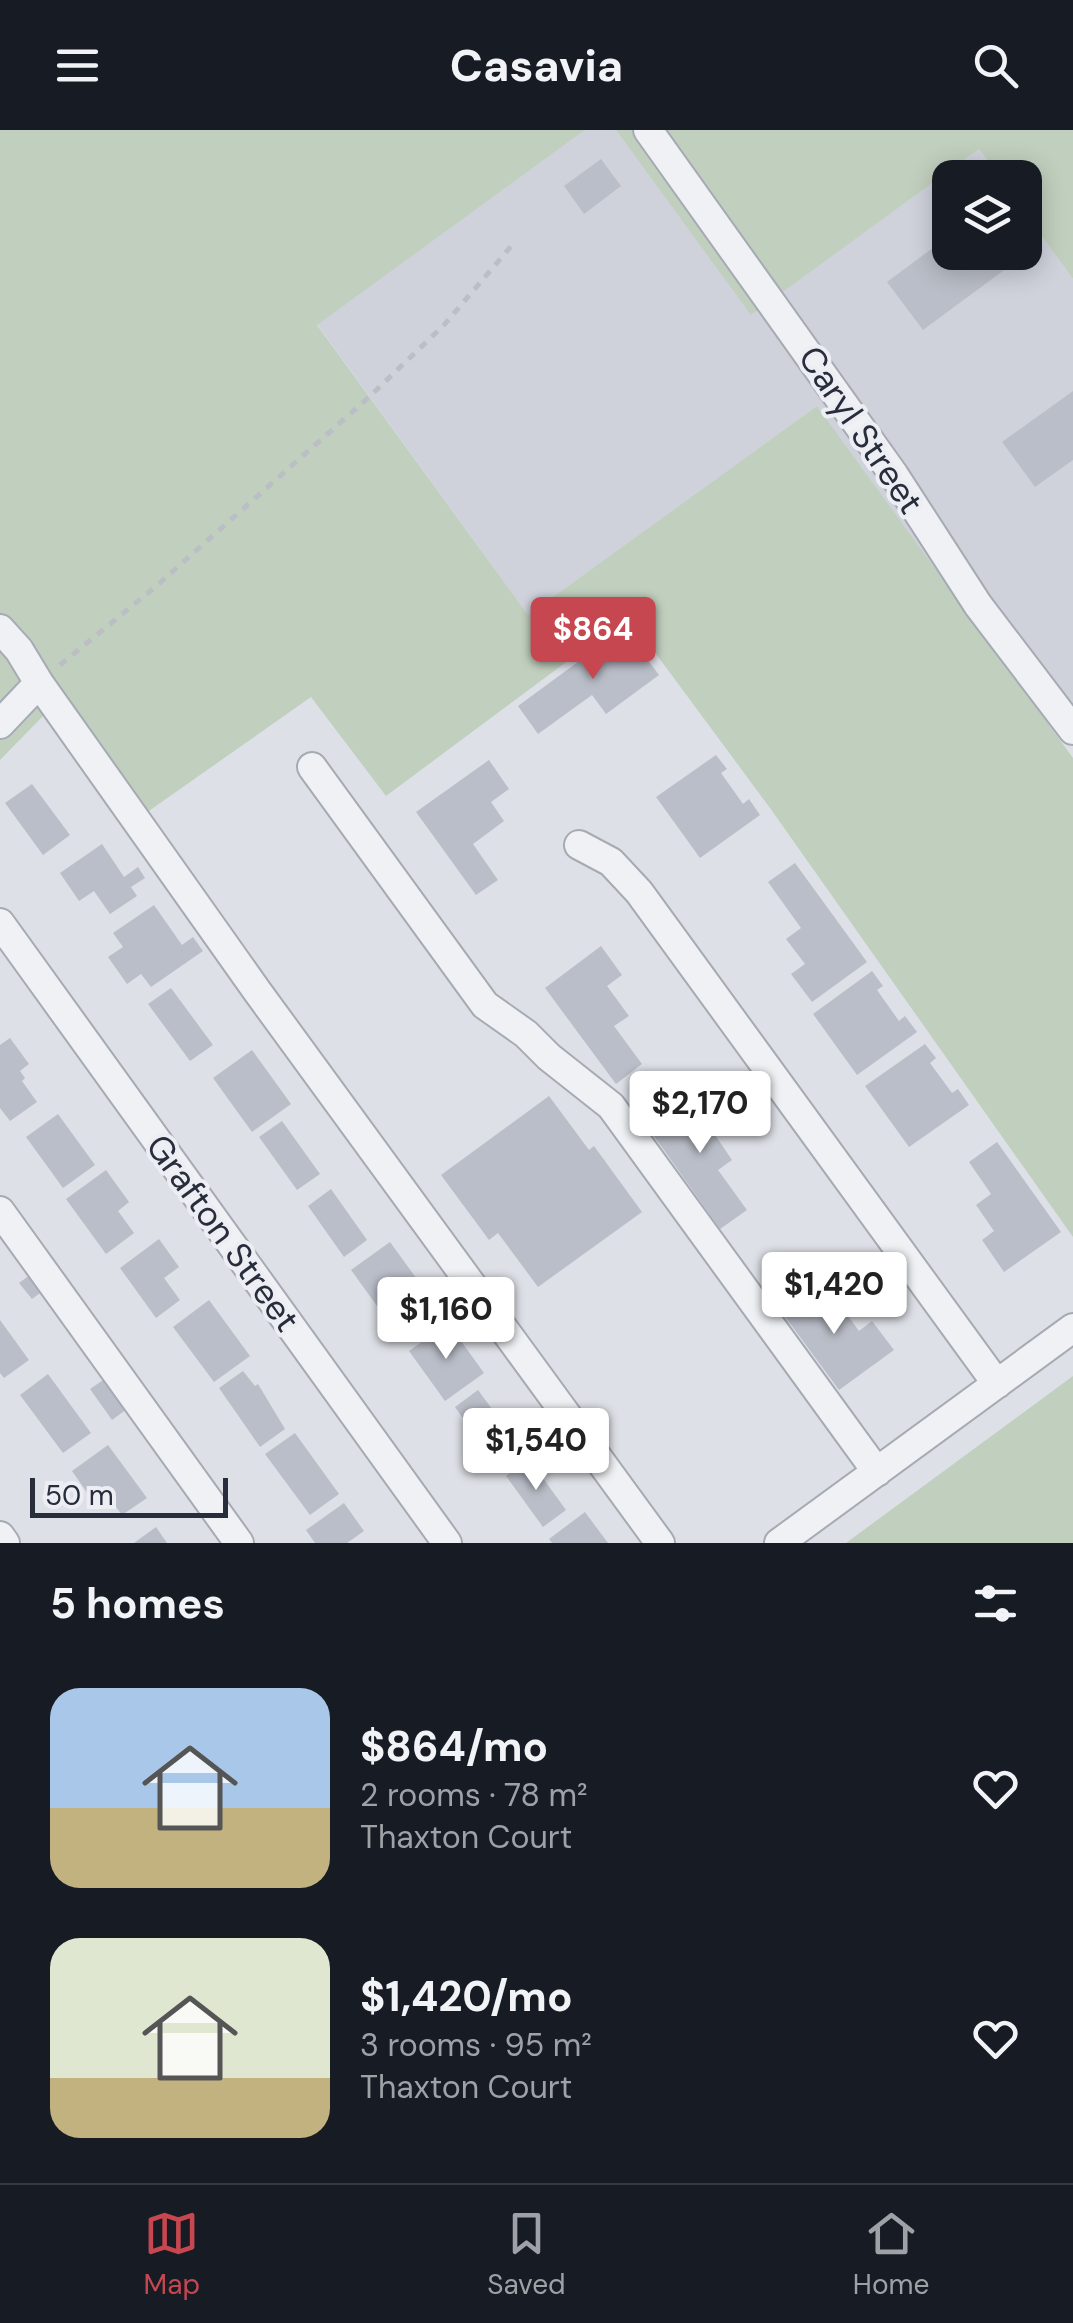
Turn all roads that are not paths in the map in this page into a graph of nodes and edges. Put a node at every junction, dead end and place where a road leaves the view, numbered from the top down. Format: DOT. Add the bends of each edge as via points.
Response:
graph roads {
  1 [pos="648,130"];
  2 [pos="0,629"];
  3 [pos="39,683"];
  4 [pos="0,724"];
  5 [pos="1073,730"];
  6 [pos="312,767"];
  7 [pos="578,845"];
  8 [pos="0,922"];
  9 [pos="0,1211"];
  10 [pos="1073,1328"];
  11 [pos="997,1384"];
  12 [pos="876,1472"];
  13 [pos="0,1536"];
  14 [pos="5,1543"];
  15 [pos="239,1543"];
  16 [pos="447,1543"];
  17 [pos="660,1543"];
  18 [pos="779,1543"];
  1 -- 5 [label="street, Caryl Street" via="894,475 978,605"];
  2 -- 3 [label="street"];
  3 -- 4 [label="street"];
  3 -- 17 [label="street"];
  6 -- 12 [label="street" via="485,1006 612,1106"];
  7 -- 11 [label="street" via="611,862 639,892"];
  8 -- 16 [label="street, Grafton Street"];
  9 -- 15 [label="street"];
  10 -- 11 [label="street"];
  11 -- 12 [label="street"];
  12 -- 18 [label="street"];
  13 -- 14 [label="street"];
}
